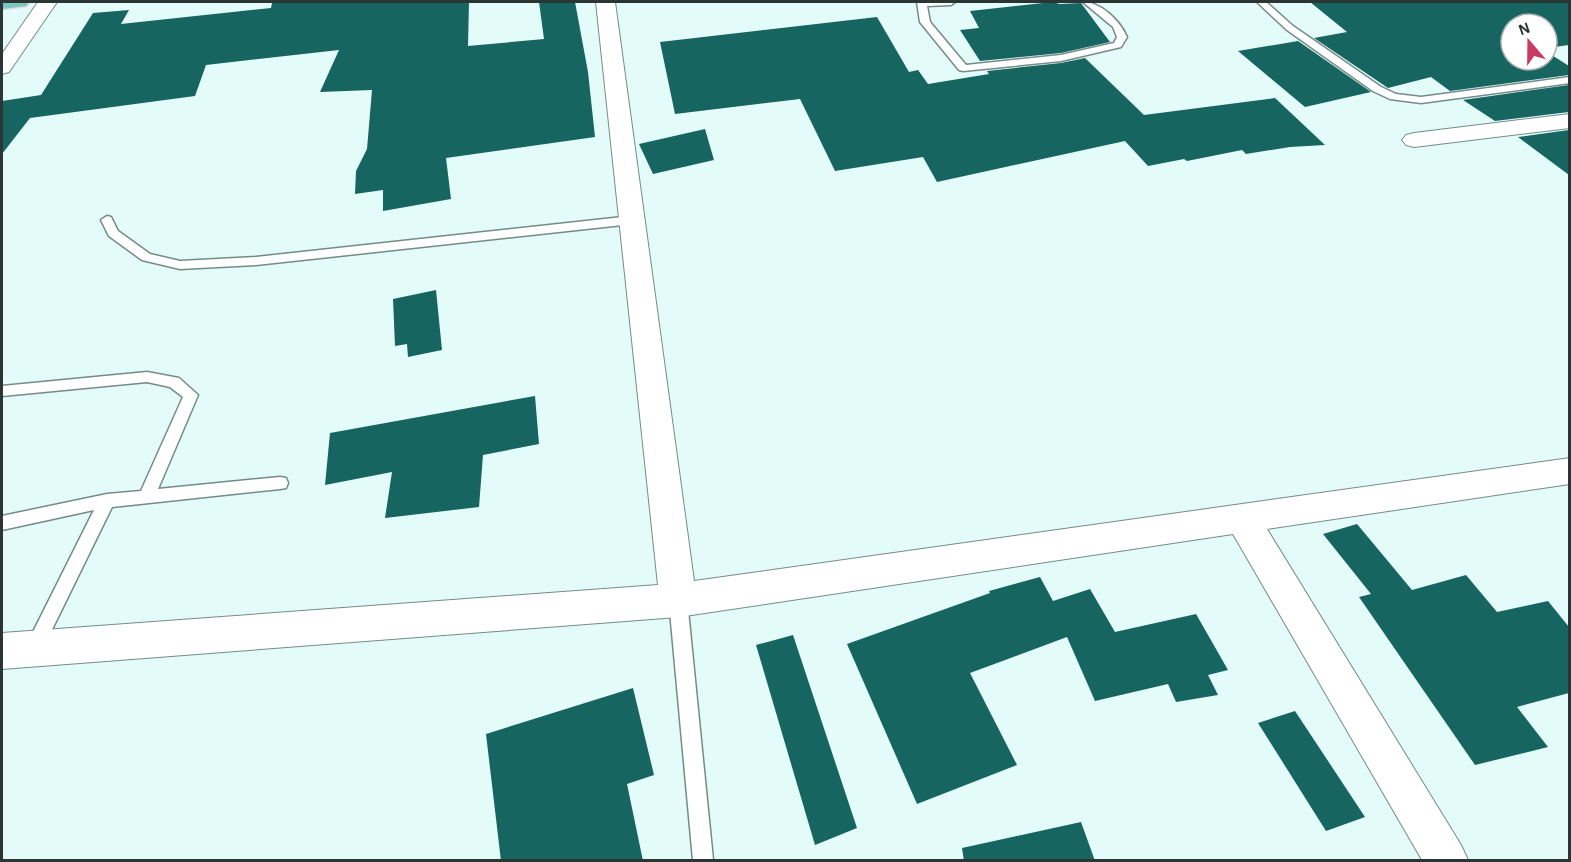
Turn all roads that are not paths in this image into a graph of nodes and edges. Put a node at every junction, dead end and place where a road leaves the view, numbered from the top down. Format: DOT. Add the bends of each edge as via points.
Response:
graph roads {
  1 [pos="19,2"];
  2 [pos="47,2"];
  3 [pos="605,2"];
  4 [pos="951,2"];
  5 [pos="1087,2"];
  6 [pos="1261,2"];
  7 [pos="2,3"];
  8 [pos="923,3"];
  9 [pos="2,68"];
  10 [pos="1569,80"];
  11 [pos="1569,121"];
  12 [pos="1414,140"];
  13 [pos="106,220"];
  14 [pos="632,220"];
  15 [pos="2,391"];
  16 [pos="1569,471"];
  17 [pos="280,483"];
  18 [pos="147,496"];
  19 [pos="107,501"];
  20 [pos="1241,517"];
  21 [pos="2,523"];
  22 [pos="678,600"];
  23 [pos="18,650"];
  24 [pos="703,861"];
  25 [pos="1446,861"];
  1 -- 7 [label="main road"];
  2 -- 9 [label="street"];
  3 -- 14 [label="street"];
  4 -- 8 [label="lane"];
  5 -- 8 [label="lane" via="1117,26 1122,37 1118,45 1022,64 963,68 925,22"];
  6 -- 10 [label="lane" via="1300,35 1394,97 1421,100"];
  11 -- 12 [label="street"];
  13 -- 14 [label="lane" via="113,233 146,257 180,265 256,261"];
  14 -- 22 [label="street"];
  15 -- 18 [label="lane" via="147,377 174,382 191,395"];
  16 -- 20 [label="street"];
  17 -- 18 [label="lane"];
  18 -- 19 [label="lane"];
  19 -- 21 [label="lane"];
  19 -- 23 [label="lane"];
  20 -- 22 [label="street"];
  20 -- 25 [label="street"];
  22 -- 23 [label="street"];
  22 -- 24 [label="lane"];
}
